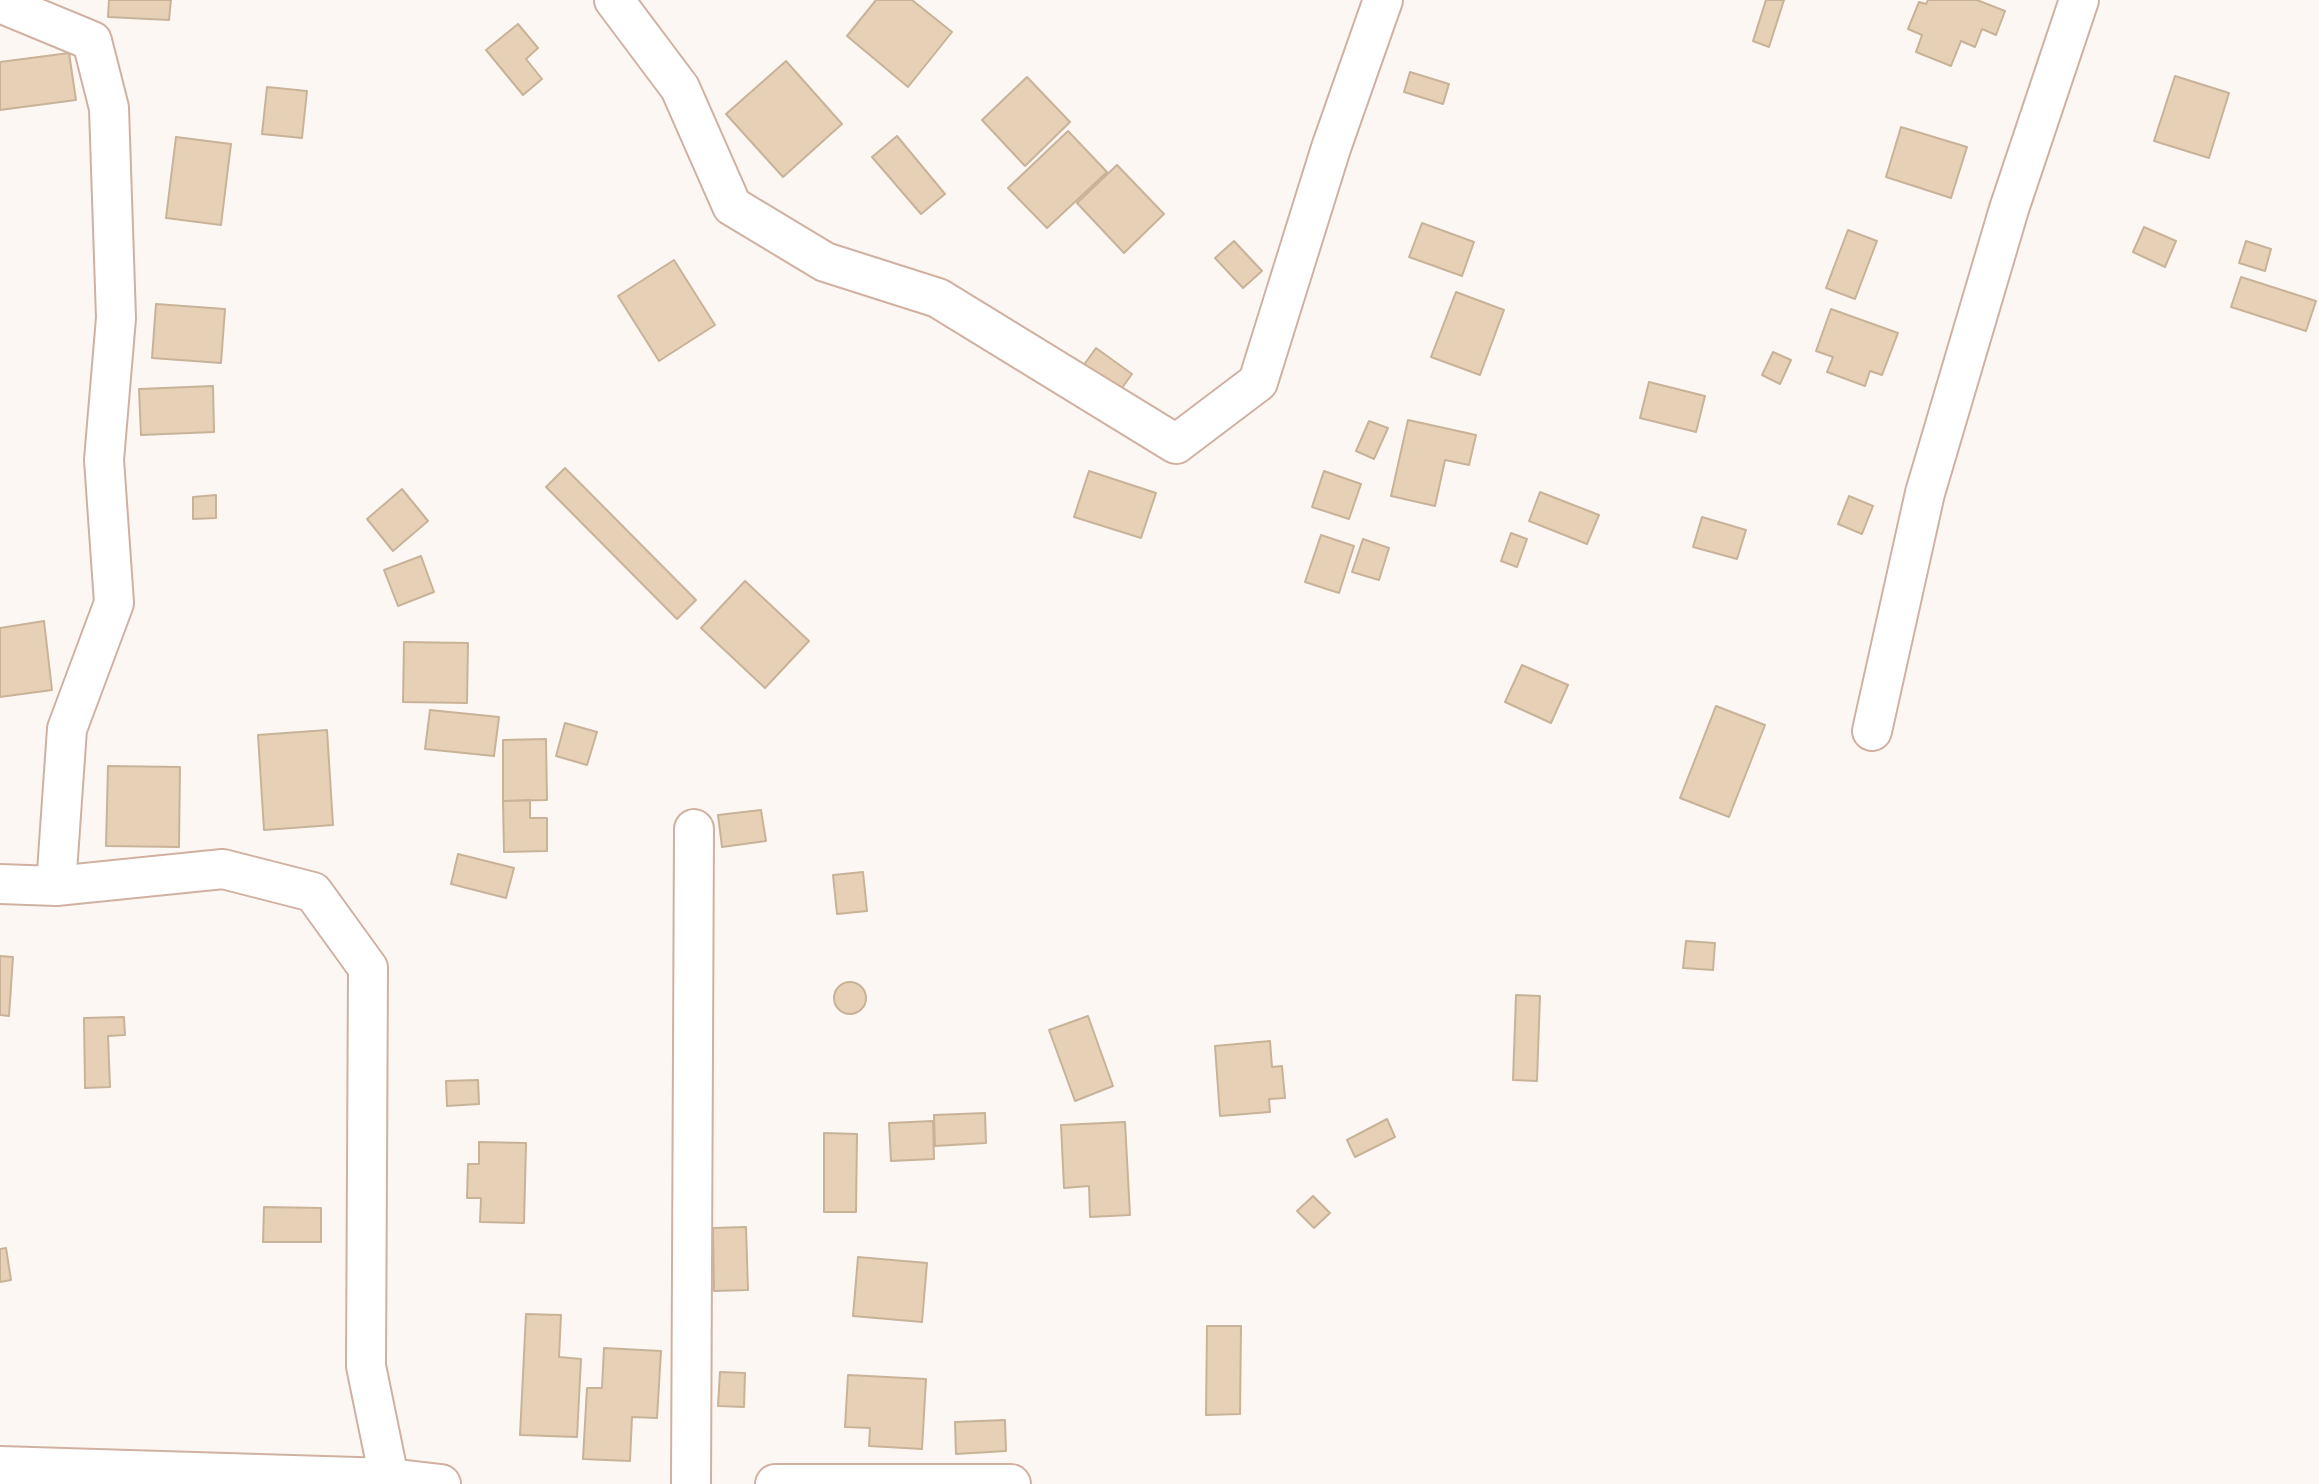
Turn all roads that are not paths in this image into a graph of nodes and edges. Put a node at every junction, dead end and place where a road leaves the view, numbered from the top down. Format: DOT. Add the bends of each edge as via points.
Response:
graph roads {
  1 [pos="614,0"];
  2 [pos="1384,0"];
  3 [pos="2079,0"];
  4 [pos="0,3"];
  5 [pos="1872,731"];
  6 [pos="694,829"];
  7 [pos="0,884"];
  8 [pos="56,886"];
  9 [pos="0,1465"];
  10 [pos="389,1481"];
  11 [pos="441,1484"];
  12 [pos="691,1484"];
  13 [pos="775,1484"];
  14 [pos="1010,1484"];
  1 -- 2 [label="street" via="680,88 732,206 825,262 938,298 1177,444 1258,382 1331,148"];
  3 -- 5 [label="street" via="2009,209 1925,493"];
  4 -- 8 [label="street" via="92,41 110,108 116,318 104,460 114,603 67,729"];
  6 -- 12 [label="street"];
  7 -- 8 [label="street"];
  8 -- 10 [label="street" via="223,869 313,891 368,968 366,1366"];
  9 -- 10 [label="street"];
  10 -- 11 [label="street"];
  13 -- 14 [label="street"];
}
